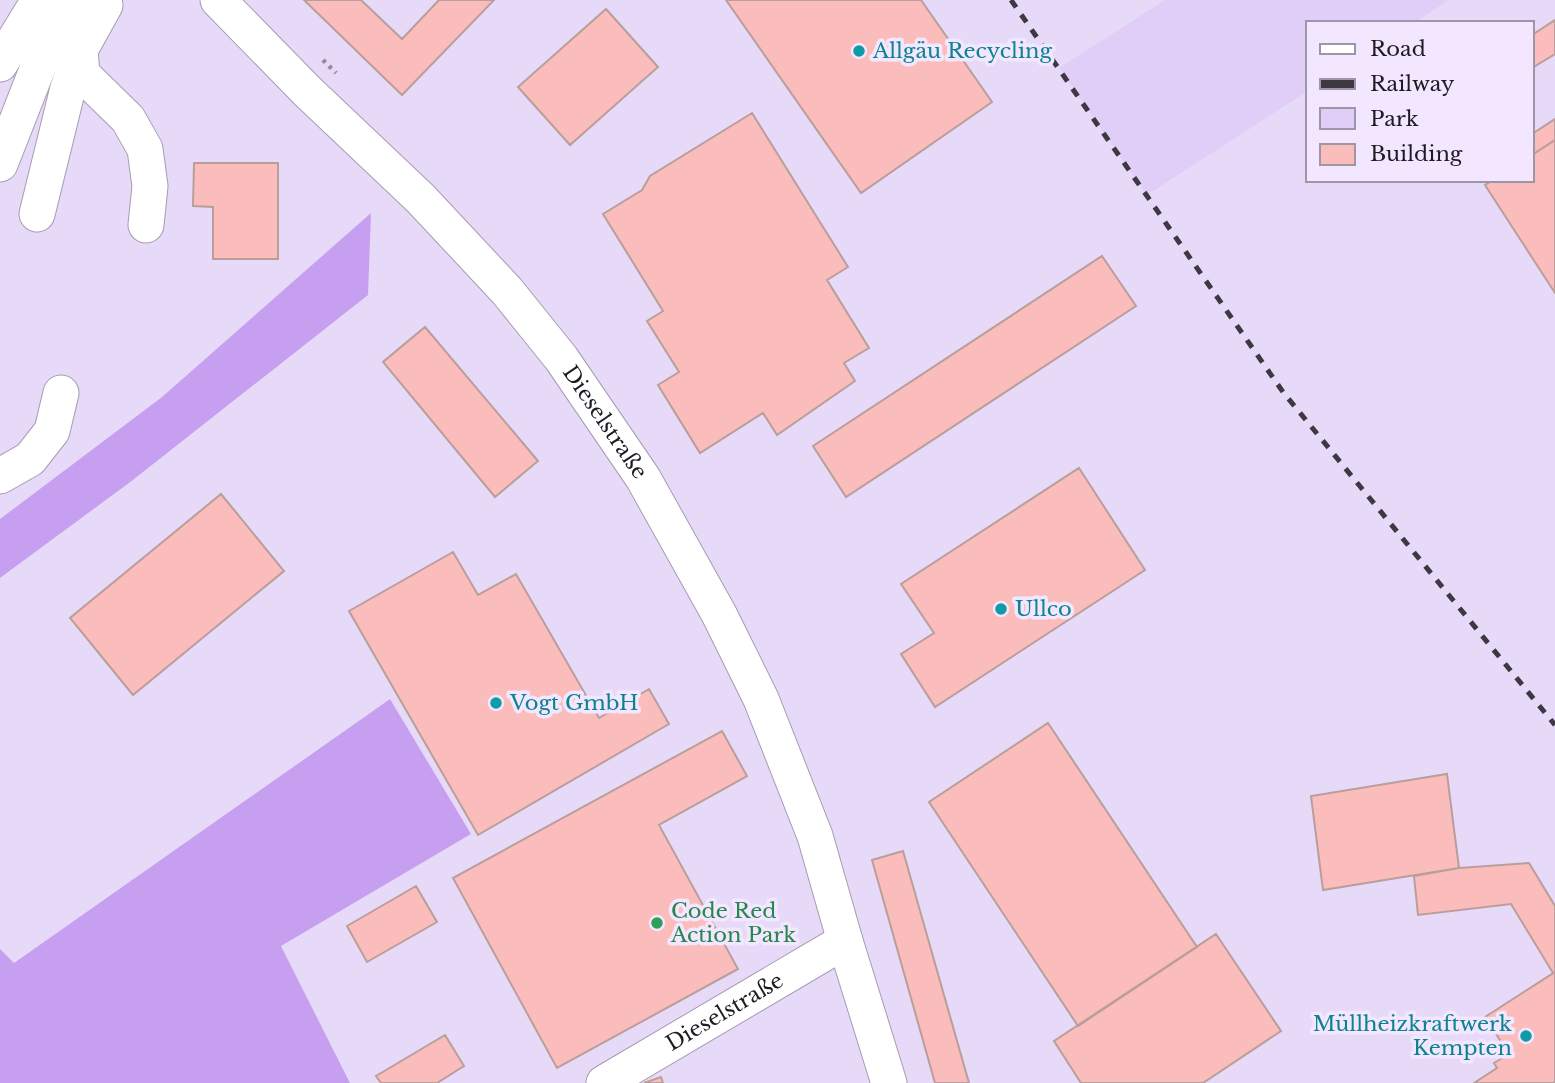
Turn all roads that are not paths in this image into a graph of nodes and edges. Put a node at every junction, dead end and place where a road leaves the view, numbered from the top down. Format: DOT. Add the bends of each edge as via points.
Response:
graph roads {
  1 [pos="219,0"];
  2 [pos="99,4"];
  3 [pos="33,9"];
  4 [pos="80,50"];
  5 [pos="0,64"];
  6 [pos="0,85"];
  7 [pos="0,164"];
  8 [pos="37,214"];
  9 [pos="146,225"];
  10 [pos="61,393"];
  11 [pos="0,476"];
  12 [pos="845,941"];
  13 [pos="604,1083"];
  14 [pos="889,1083"];
  1 -- 12 [label="street, Dieselstraße" via="421,198 507,291 561,358 643,478 761,699 815,836"];
  2 -- 4 [label="street"];
  2 -- 7 [label="street" via="51,34"];
  3 -- 5 [label="street"];
  3 -- 6 [label="street"];
  4 -- 8 [label="street"];
  4 -- 9 [label="street" via="82,74 128,119 145,149 150,187"];
  10 -- 11 [label="street" via="52,431 30,458"];
  12 -- 13 [label="street, Dieselstraße"];
  12 -- 14 [label="street, Dieselstraße"];
}
